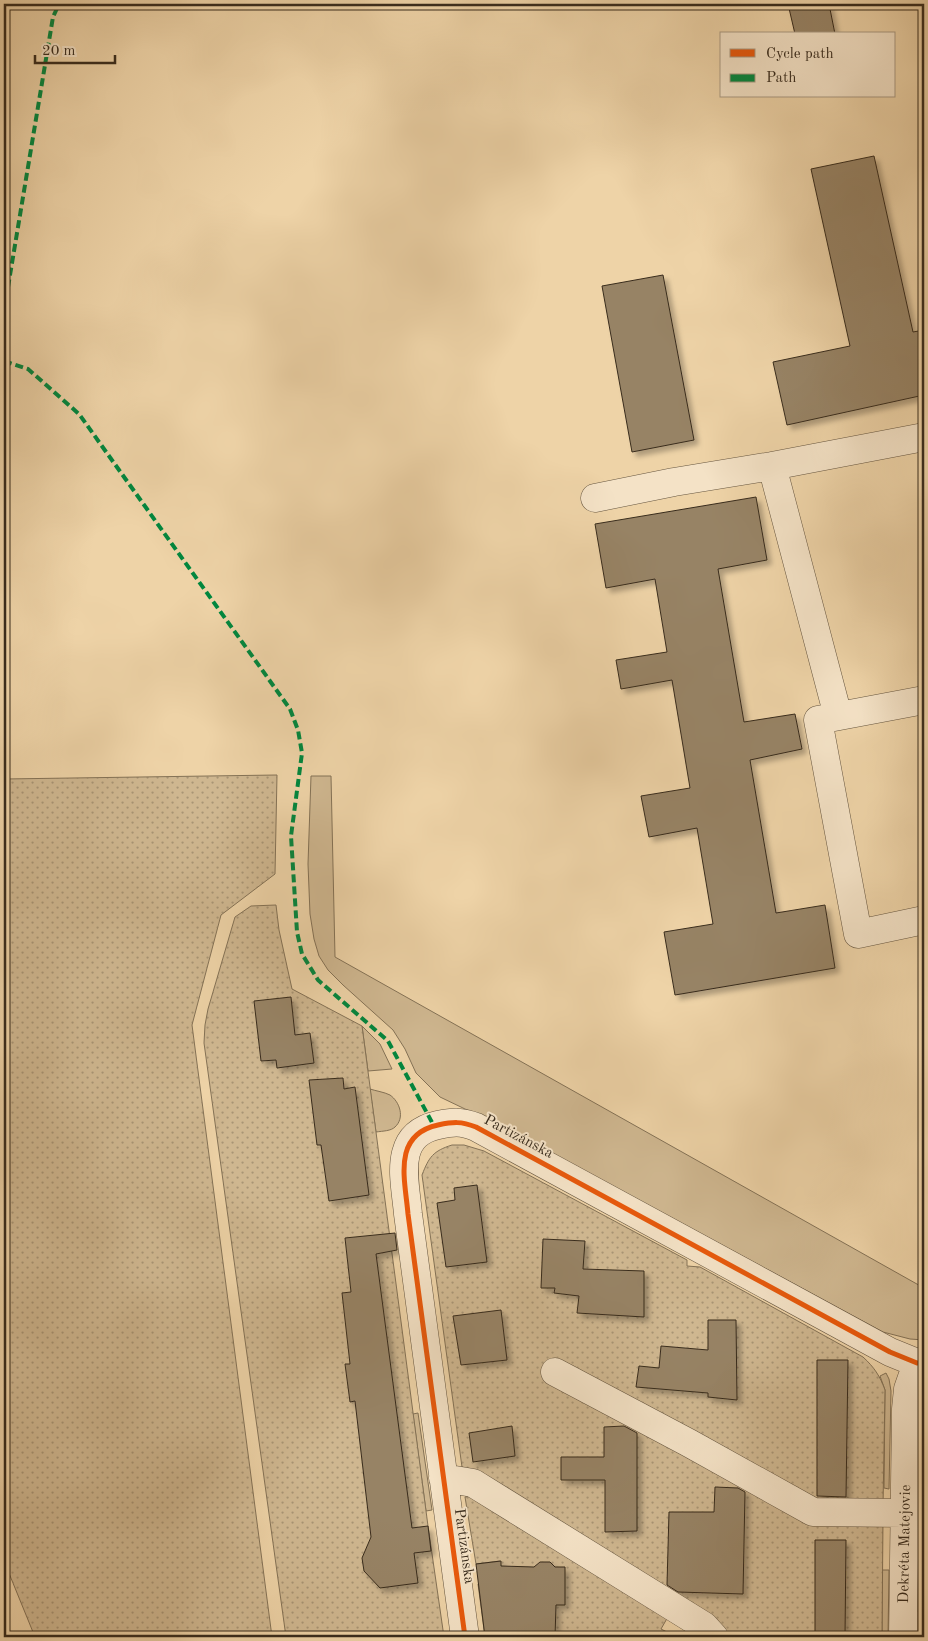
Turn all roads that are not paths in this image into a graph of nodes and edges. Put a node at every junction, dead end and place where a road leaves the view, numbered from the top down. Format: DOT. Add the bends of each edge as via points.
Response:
graph roads {
  1 [pos="924,438"];
  2 [pos="772,466"];
  3 [pos="595,498"];
  4 [pos="924,700"];
  5 [pos="838,716"];
  6 [pos="924,920"];
  7 [pos="920,1363"];
  8 [pos="555,1372"];
  9 [pos="443,1478"];
  10 [pos="904,1513"];
  11 [pos="465,1637"];
  12 [pos="714,1637"];
  13 [pos="903,1637"];
  1 -- 2 [label="street"];
  2 -- 3 [label="street"];
  2 -- 5 [label="street"];
  4 -- 5 [label="street"];
  5 -- 6 [label="street" via="818,720 858,934"];
  7 -- 9 [label="street, Partizánska" via="890,1352 476,1127 465,1122 434,1126 408,1142 404,1160 408,1214"];
  7 -- 10 [label="street, Dekréta Matejovie" via="908,1388"];
  8 -- 10 [label="street" via="813,1512"];
  9 -- 11 [label="street, Partizánska"];
  9 -- 12 [label="street" via="473,1482 704,1626"];
  10 -- 13 [label="street, Dekréta Matejovie"];
}
